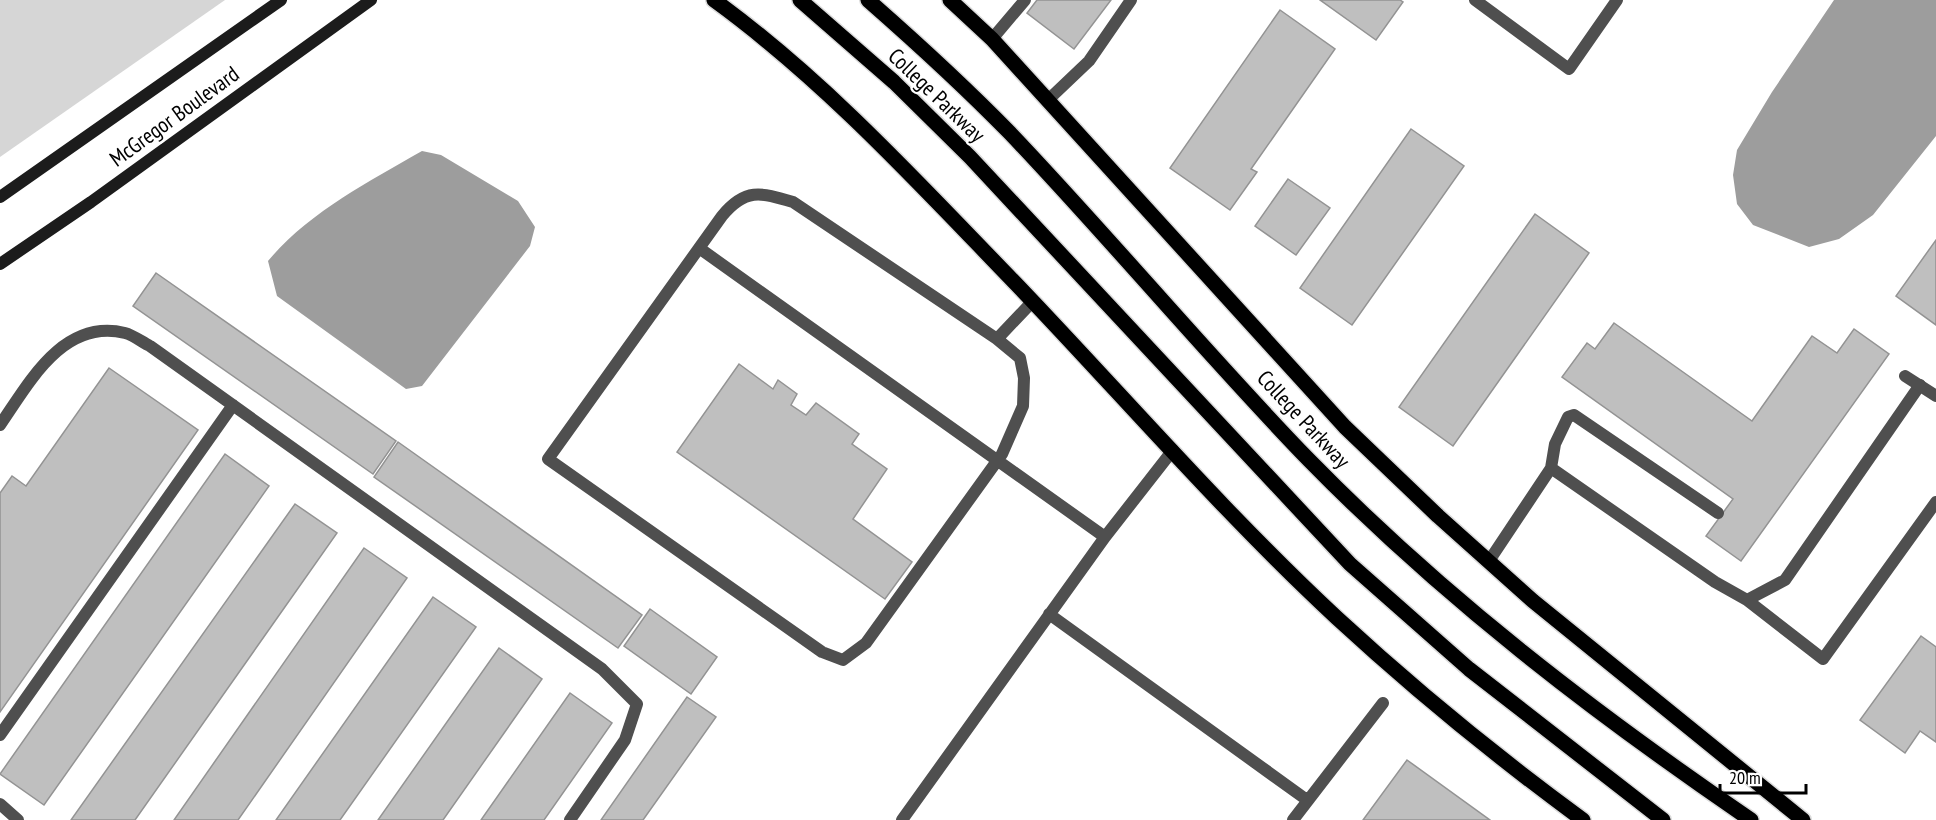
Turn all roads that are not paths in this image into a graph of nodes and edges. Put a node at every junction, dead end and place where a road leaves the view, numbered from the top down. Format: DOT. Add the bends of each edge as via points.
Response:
graph roads {
  1 [pos="282,0"];
  2 [pos="714,0"];
  3 [pos="800,0"];
  4 [pos="868,0"];
  5 [pos="950,0"];
  6 [pos="1025,0"];
  7 [pos="1131,0"];
  8 [pos="1475,0"];
  9 [pos="1617,0"];
  10 [pos="371,1"];
  11 [pos="728,6"];
  12 [pos="992,39"];
  13 [pos="1048,100"];
  14 [pos="0,197"];
  15 [pos="699,248"];
  16 [pos="0,264"];
  17 [pos="1033,302"];
  18 [pos="997,339"];
  19 [pos="1905,376"];
  20 [pos="1920,385"];
  21 [pos="1936,396"];
  22 [pos="233,405"];
  23 [pos="0,425"];
  24 [pos="1173,450"];
  25 [pos="999,460"];
  26 [pos="1551,468"];
  27 [pos="1936,502"];
  28 [pos="1718,513"];
  29 [pos="1105,537"];
  30 [pos="1489,561"];
  31 [pos="1747,600"];
  32 [pos="1049,614"];
  33 [pos="1383,703"];
  34 [pos="0,735"];
  35 [pos="1307,800"];
  36 [pos="0,804"];
  37 [pos="18,820"];
  38 [pos="570,820"];
  39 [pos="902,820"];
  40 [pos="1293,820"];
  41 [pos="1583,820"];
  42 [pos="1664,820"];
  43 [pos="1751,820"];
  44 [pos="1803,820"];
  1 -- 14 [label="main road, McGregor Boulevard"];
  2 -- 11 [label="main road"];
  3 -- 42 [label="main road, College Parkway" via="894,82 970,157 1350,564 1469,669"];
  4 -- 43 [label="main road, College Parkway" via="1009,132 1309,460 1388,536 1490,628 1585,703"];
  5 -- 12 [label="main road"];
  6 -- 12 [label="street"];
  7 -- 13 [label="street" via="1089,61"];
  8 -- 9 [label="street" via="1569,69"];
  10 -- 16 [label="main road, McGregor Boulevard"];
  11 -- 17 [label="main road" via="892,155"];
  12 -- 13 [label="main road"];
  13 -- 30 [label="main road" via="1345,427"];
  15 -- 18 [label="street" via="734,202 747,195 770,195 793,202"];
  15 -- 25 [label="street"];
  15 -- 25 [label="street" via="548,459 822,652 843,660 866,643"];
  17 -- 18 [label="street"];
  17 -- 24 [label="main road"];
  18 -- 25 [label="street" via="1020,358 1024,378 1023,406"];
  19 -- 20 [label="street"];
  20 -- 21 [label="street"];
  20 -- 31 [label="street" via="1785,580"];
  22 -- 23 [label="street" via="150,346 125,333 100,332 81,334 44,362"];
  22 -- 34 [label="street"];
  22 -- 38 [label="street" via="602,669 637,704 625,740"];
  24 -- 29 [label="street"];
  24 -- 41 [label="main road" via="1334,616 1517,772"];
  25 -- 29 [label="street"];
  26 -- 28 [label="street" via="1555,444 1568,417 1574,415"];
  26 -- 30 [label="street"];
  26 -- 31 [label="street" via="1714,582"];
  27 -- 31 [label="street" via="1823,659"];
  29 -- 32 [label="street"];
  30 -- 44 [label="main road"];
  32 -- 35 [label="street"];
  32 -- 39 [label="street"];
  33 -- 35 [label="street"];
  35 -- 40 [label="street"];
  36 -- 37 [label="street"];
}
